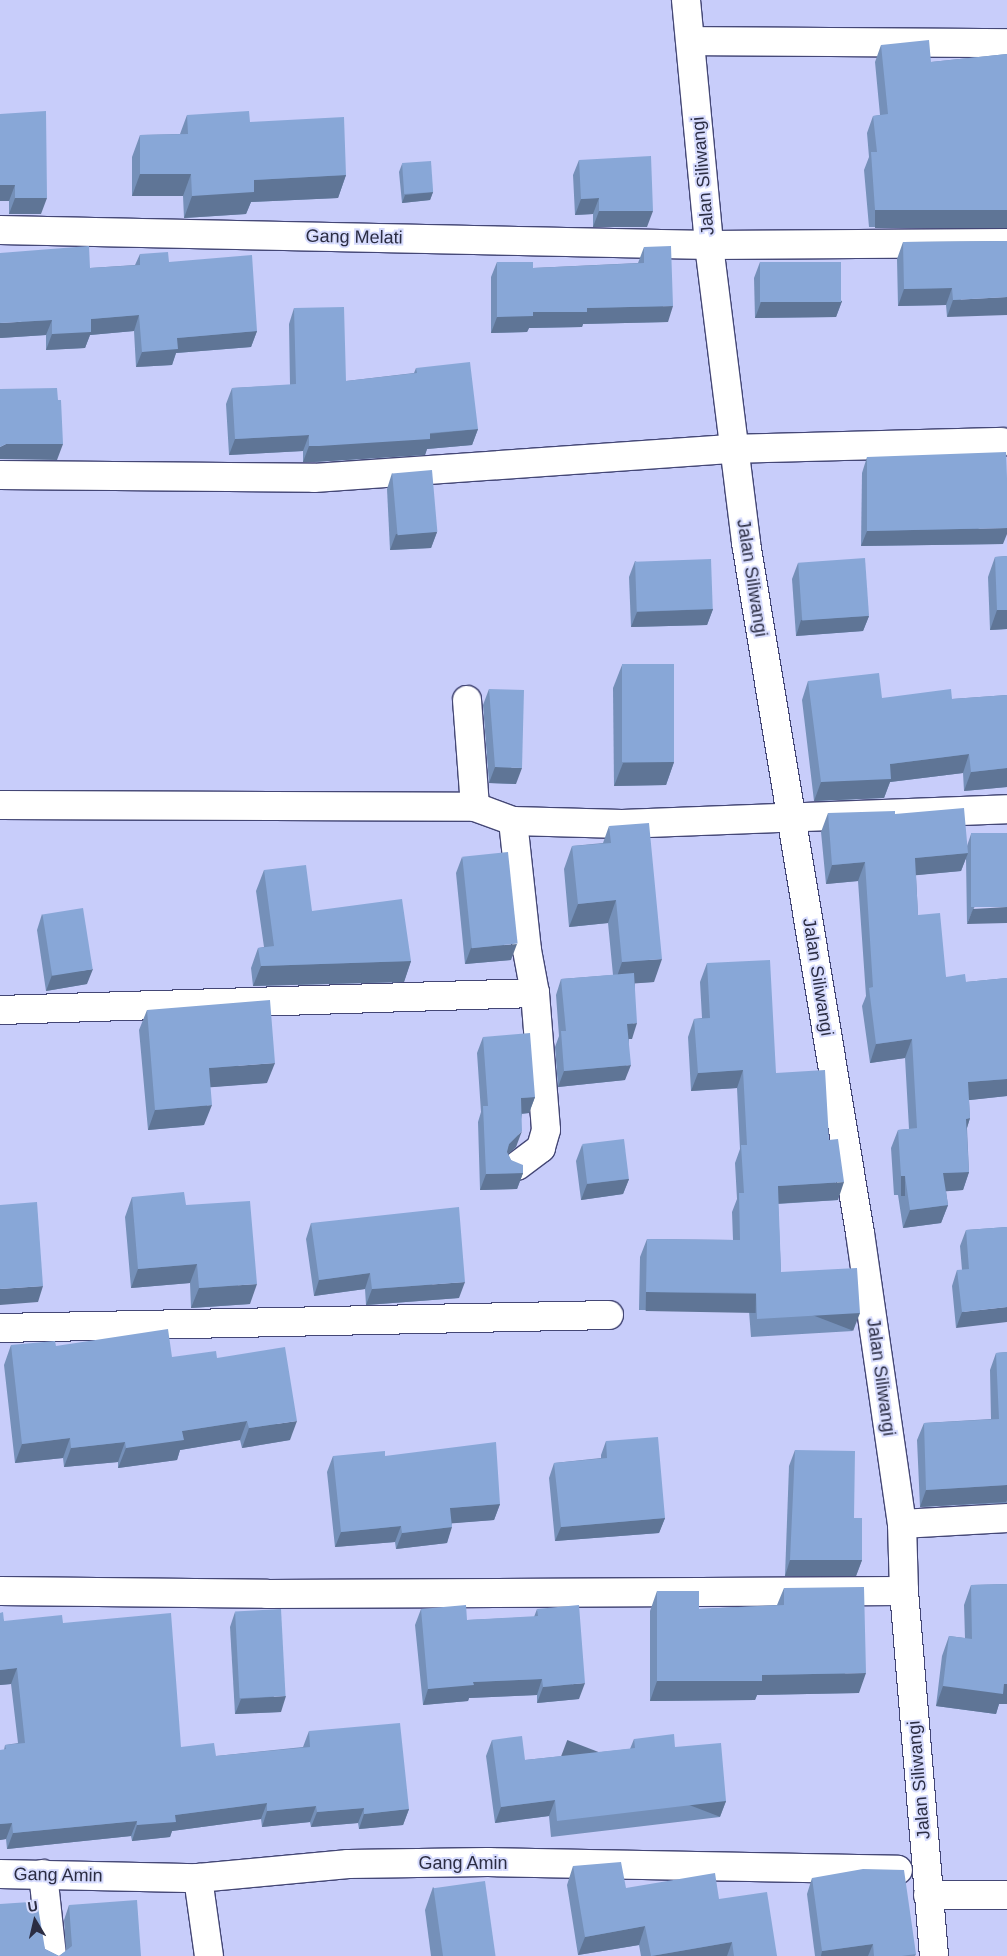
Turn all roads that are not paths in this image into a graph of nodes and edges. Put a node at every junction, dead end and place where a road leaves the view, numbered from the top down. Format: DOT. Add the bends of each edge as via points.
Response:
graph roads {
  1 [pos="686,0"];
  2 [pos="691,41"];
  3 [pos="1007,43"];
  4 [pos="0,230"];
  5 [pos="1007,243"];
  6 [pos="709,244"];
  7 [pos="1002,442"];
  8 [pos="733,449"];
  9 [pos="0,475"];
  10 [pos="467,700"];
  11 [pos="0,805"];
  12 [pos="475,807"];
  13 [pos="1007,809"];
  14 [pos="792,815"];
  15 [pos="512,821"];
  16 [pos="536,993"];
  17 [pos="0,1010"];
  18 [pos="517,1166"];
  19 [pos="609,1315"];
  20 [pos="0,1328"];
  21 [pos="1007,1518"];
  22 [pos="902,1524"];
  23 [pos="0,1591"];
  24 [pos="904,1591"];
  25 [pos="0,1874"];
  26 [pos="42,1874"];
  27 [pos="198,1878"];
  28 [pos="927,1883"];
  29 [pos="1007,1895"];
  30 [pos="52,1956"];
  31 [pos="209,1956"];
  32 [pos="934,1956"];
  1 -- 2 [label="street, Jalan Siliwangi"];
  2 -- 3 [label="street"];
  2 -- 6 [label="street, Jalan Siliwangi"];
  4 -- 6 [label="street, Gang Melati"];
  5 -- 6 [label="street, Gang Melati"];
  6 -- 8 [label="street, Jalan Siliwangi"];
  7 -- 8 [label="street"];
  8 -- 9 [label="street" via="314,478"];
  8 -- 14 [label="street, Jalan Siliwangi"];
  10 -- 12 [label="street"];
  11 -- 12 [label="street"];
  12 -- 15 [label="street"];
  13 -- 14 [label="street"];
  14 -- 15 [label="street" via="622,824"];
  14 -- 22 [label="street, Jalan Siliwangi" via="860,1233"];
  15 -- 16 [label="street" via="527,950"];
  16 -- 17 [label="street"];
  16 -- 18 [label="street" via="546,1130 541,1148"];
  19 -- 20 [label="street"];
  21 -- 22 [label="street"];
  22 -- 24 [label="street, Jalan Siliwangi"];
  23 -- 24 [label="street" via="267,1594"];
  24 -- 28 [label="street, Jalan Siliwangi"];
  25 -- 26 [label="street, Gang Amin"];
  26 -- 27 [label="street, Gang Amin"];
  26 -- 30 [label="street"];
  27 -- 28 [label="street, Gang Amin" via="348,1864 488,1862"];
  27 -- 31 [label="street"];
  28 -- 29 [label="street, Gang Amin"];
  28 -- 32 [label="street, Jalan Siliwangi"];
}
